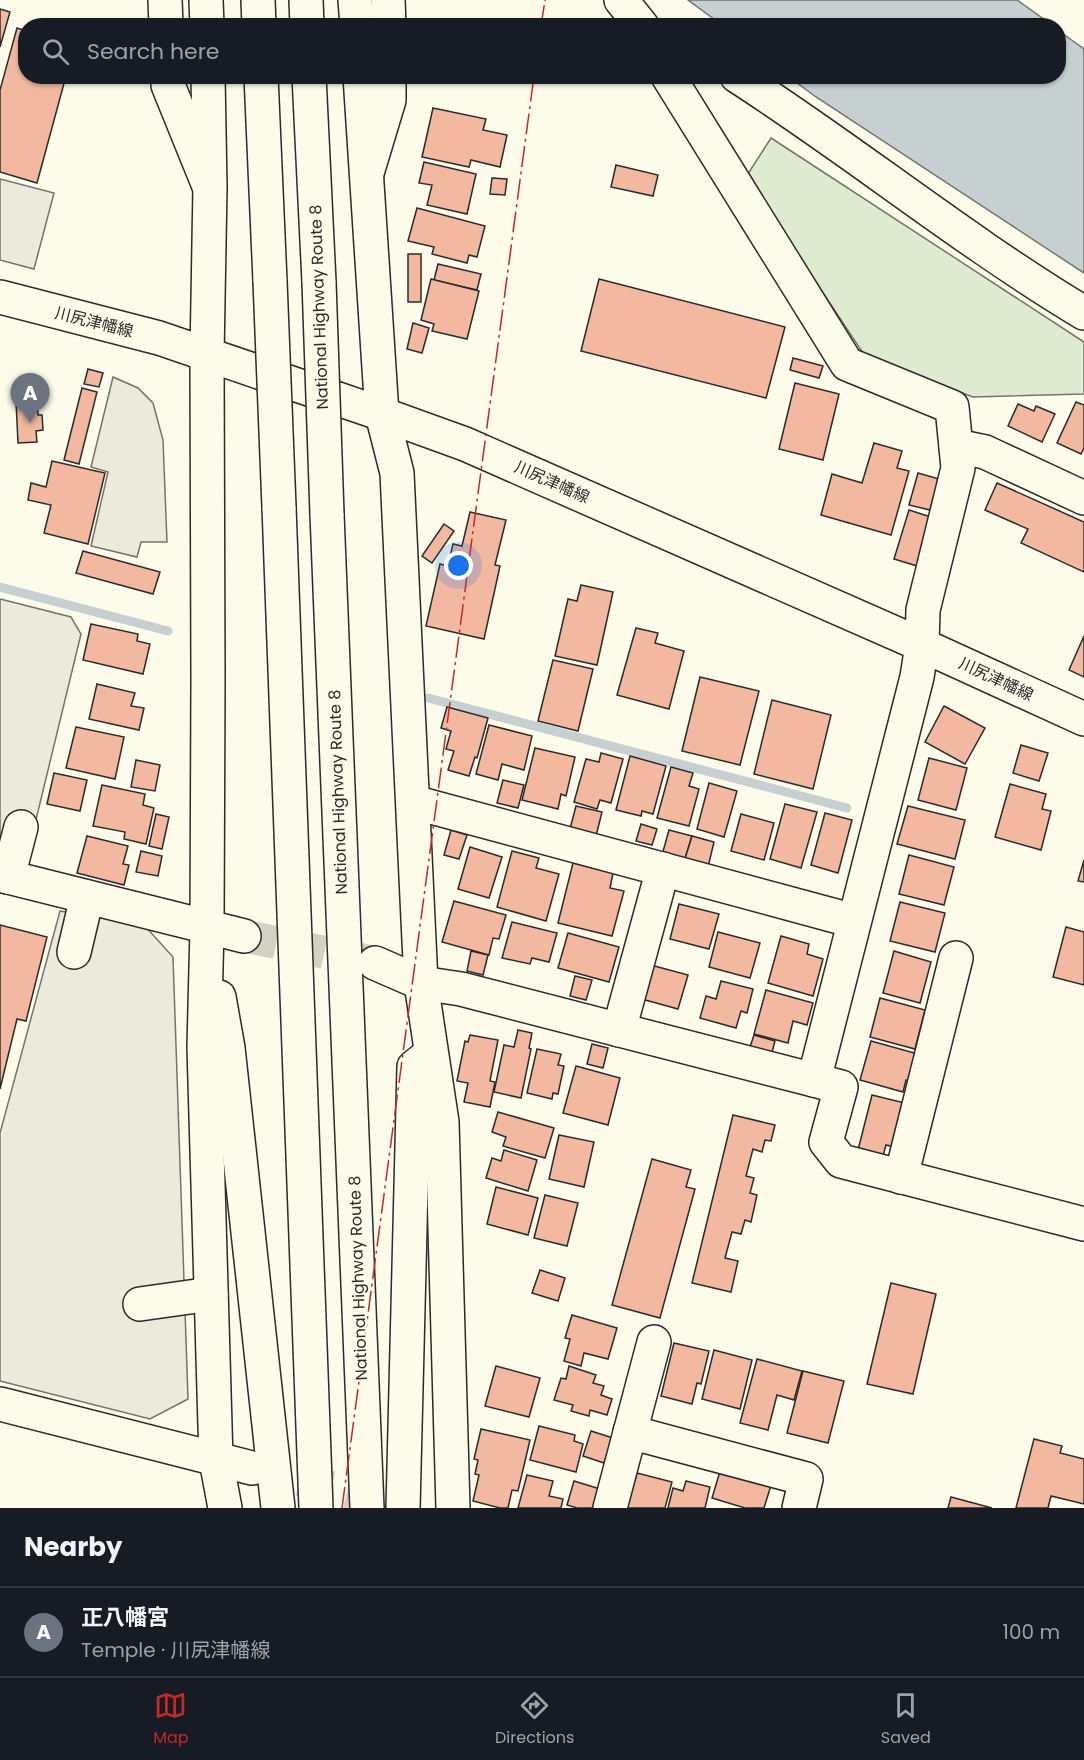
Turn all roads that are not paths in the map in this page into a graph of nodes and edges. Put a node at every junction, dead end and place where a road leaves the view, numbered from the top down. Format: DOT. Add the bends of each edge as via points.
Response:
graph roads {
  1 [pos="165,0"];
  2 [pos="206,0"];
  3 [pos="258,0"];
  4 [pos="306,0"];
  5 [pos="355,0"];
  6 [pos="388,0"];
  7 [pos="166,18"];
  8 [pos="207,18"];
  9 [pos="259,18"];
  10 [pos="307,18"];
  11 [pos="356,18"];
  12 [pos="388,18"];
  13 [pos="168,84"];
  14 [pos="208,84"];
  15 [pos="261,84"];
  16 [pos="309,84"];
  17 [pos="361,84"];
  18 [pos="389,84"];
  19 [pos="673,84"];
  20 [pos="749,84"];
  21 [pos="367,174"];
  22 [pos="210,187"];
  23 [pos="0,297"];
  24 [pos="1084,313"];
  25 [pos="207,355"];
  26 [pos="382,414"];
  27 [pos="956,446"];
  28 [pos="1084,498"];
  29 [pos="922,645"];
  30 [pos="1084,719"];
  31 [pos="412,802"];
  32 [pos="21,827"];
  33 [pos="663,869"];
  34 [pos="4,876"];
  35 [pos="87,897"];
  36 [pos="854,921"];
  37 [pos="207,928"];
  38 [pos="244,936"];
  39 [pos="74,952"];
  40 [pos="956,958"];
  41 [pos="375,963"];
  42 [pos="206,974"];
  43 [pos="421,983"];
  44 [pos="619,1030"];
  45 [pos="430,1054"];
  46 [pos="814,1080"];
  47 [pos="901,1177"];
  48 [pos="1084,1224"];
  49 [pos="211,1294"];
  50 [pos="140,1304"];
  51 [pos="654,1342"];
  52 [pos="0,1404"];
  53 [pos="630,1432"];
  54 [pos="216,1460"];
  55 [pos="252,1468"];
  56 [pos="225,1508"];
  57 [pos="278,1508"];
  58 [pos="316,1508"];
  59 [pos="367,1508"];
  60 [pos="404,1508"];
  61 [pos="453,1508"];
  62 [pos="610,1508"];
  63 [pos="799,1508"];
  1 -- 7 [label="main road"];
  2 -- 8 [label="main road"];
  3 -- 9 [label="main road"];
  4 -- 10 [label="main road"];
  5 -- 11 [label="main road"];
  6 -- 12 [label="main road"];
  13 -- 22 [label="main road"];
  14 -- 22 [label="main road"];
  15 -- 58 [label="main road, bridge"];
  16 -- 59 [label="main road, National Highway Route 8, bridge"];
  17 -- 21 [label="main road"];
  18 -- 21 [label="main road" via="389,100"];
  19 -- 27 [label="main road" via="847,364 952,407"];
  20 -- 24 [label="main road"];
  21 -- 26 [label="main road"];
  22 -- 25 [label="main road"];
  23 -- 25 [label="main road, 川尻津幡線" via="159,338"];
  25 -- 26 [label="main road, 川尻津幡線"];
  25 -- 37 [label="main road"];
  26 -- 29 [label="main road, 川尻津幡線" via="465,444"];
  26 -- 31 [label="main road" via="397,473"];
  27 -- 28 [label="main road" via="985,452"];
  27 -- 29 [label="main road" via="958,468 923,610"];
  29 -- 30 [label="main road, 川尻津幡線"];
  29 -- 36 [label="main road"];
  31 -- 33 [label="main road"];
  31 -- 43 [label="main road"];
  32 -- 34 [label="main road"];
  33 -- 36 [label="main road"];
  33 -- 44 [label="main road"];
  34 -- 35 [label="main road"];
  35 -- 37 [label="main road"];
  35 -- 39 [label="main road"];
  36 -- 46 [label="main road"];
  37 -- 38 [label="main road"];
  37 -- 42 [label="main road"];
  40 -- 47 [label="main road"];
  41 -- 43 [label="main road"];
  42 -- 49 [label="main road" via="204,1047"];
  42 -- 57 [label="main road" via="218,988 228,1048"];
  43 -- 44 [label="main road" via="461,989"];
  43 -- 45 [label="main road"];
  44 -- 46 [label="main road"];
  45 -- 60 [label="main road" via="414,1067"];
  45 -- 61 [label="main road" via="442,1122"];
  46 -- 47 [label="main road" via="841,1088 826,1142 841,1161"];
  47 -- 48 [label="main road"];
  49 -- 50 [label="main road"];
  49 -- 54 [label="main road"];
  51 -- 53 [label="main road"];
  52 -- 54 [label="main road"];
  53 -- 62 [label="main road"];
  53 -- 63 [label="main road" via="806,1479"];
  54 -- 55 [label="main road"];
  54 -- 56 [label="main road"];
}
